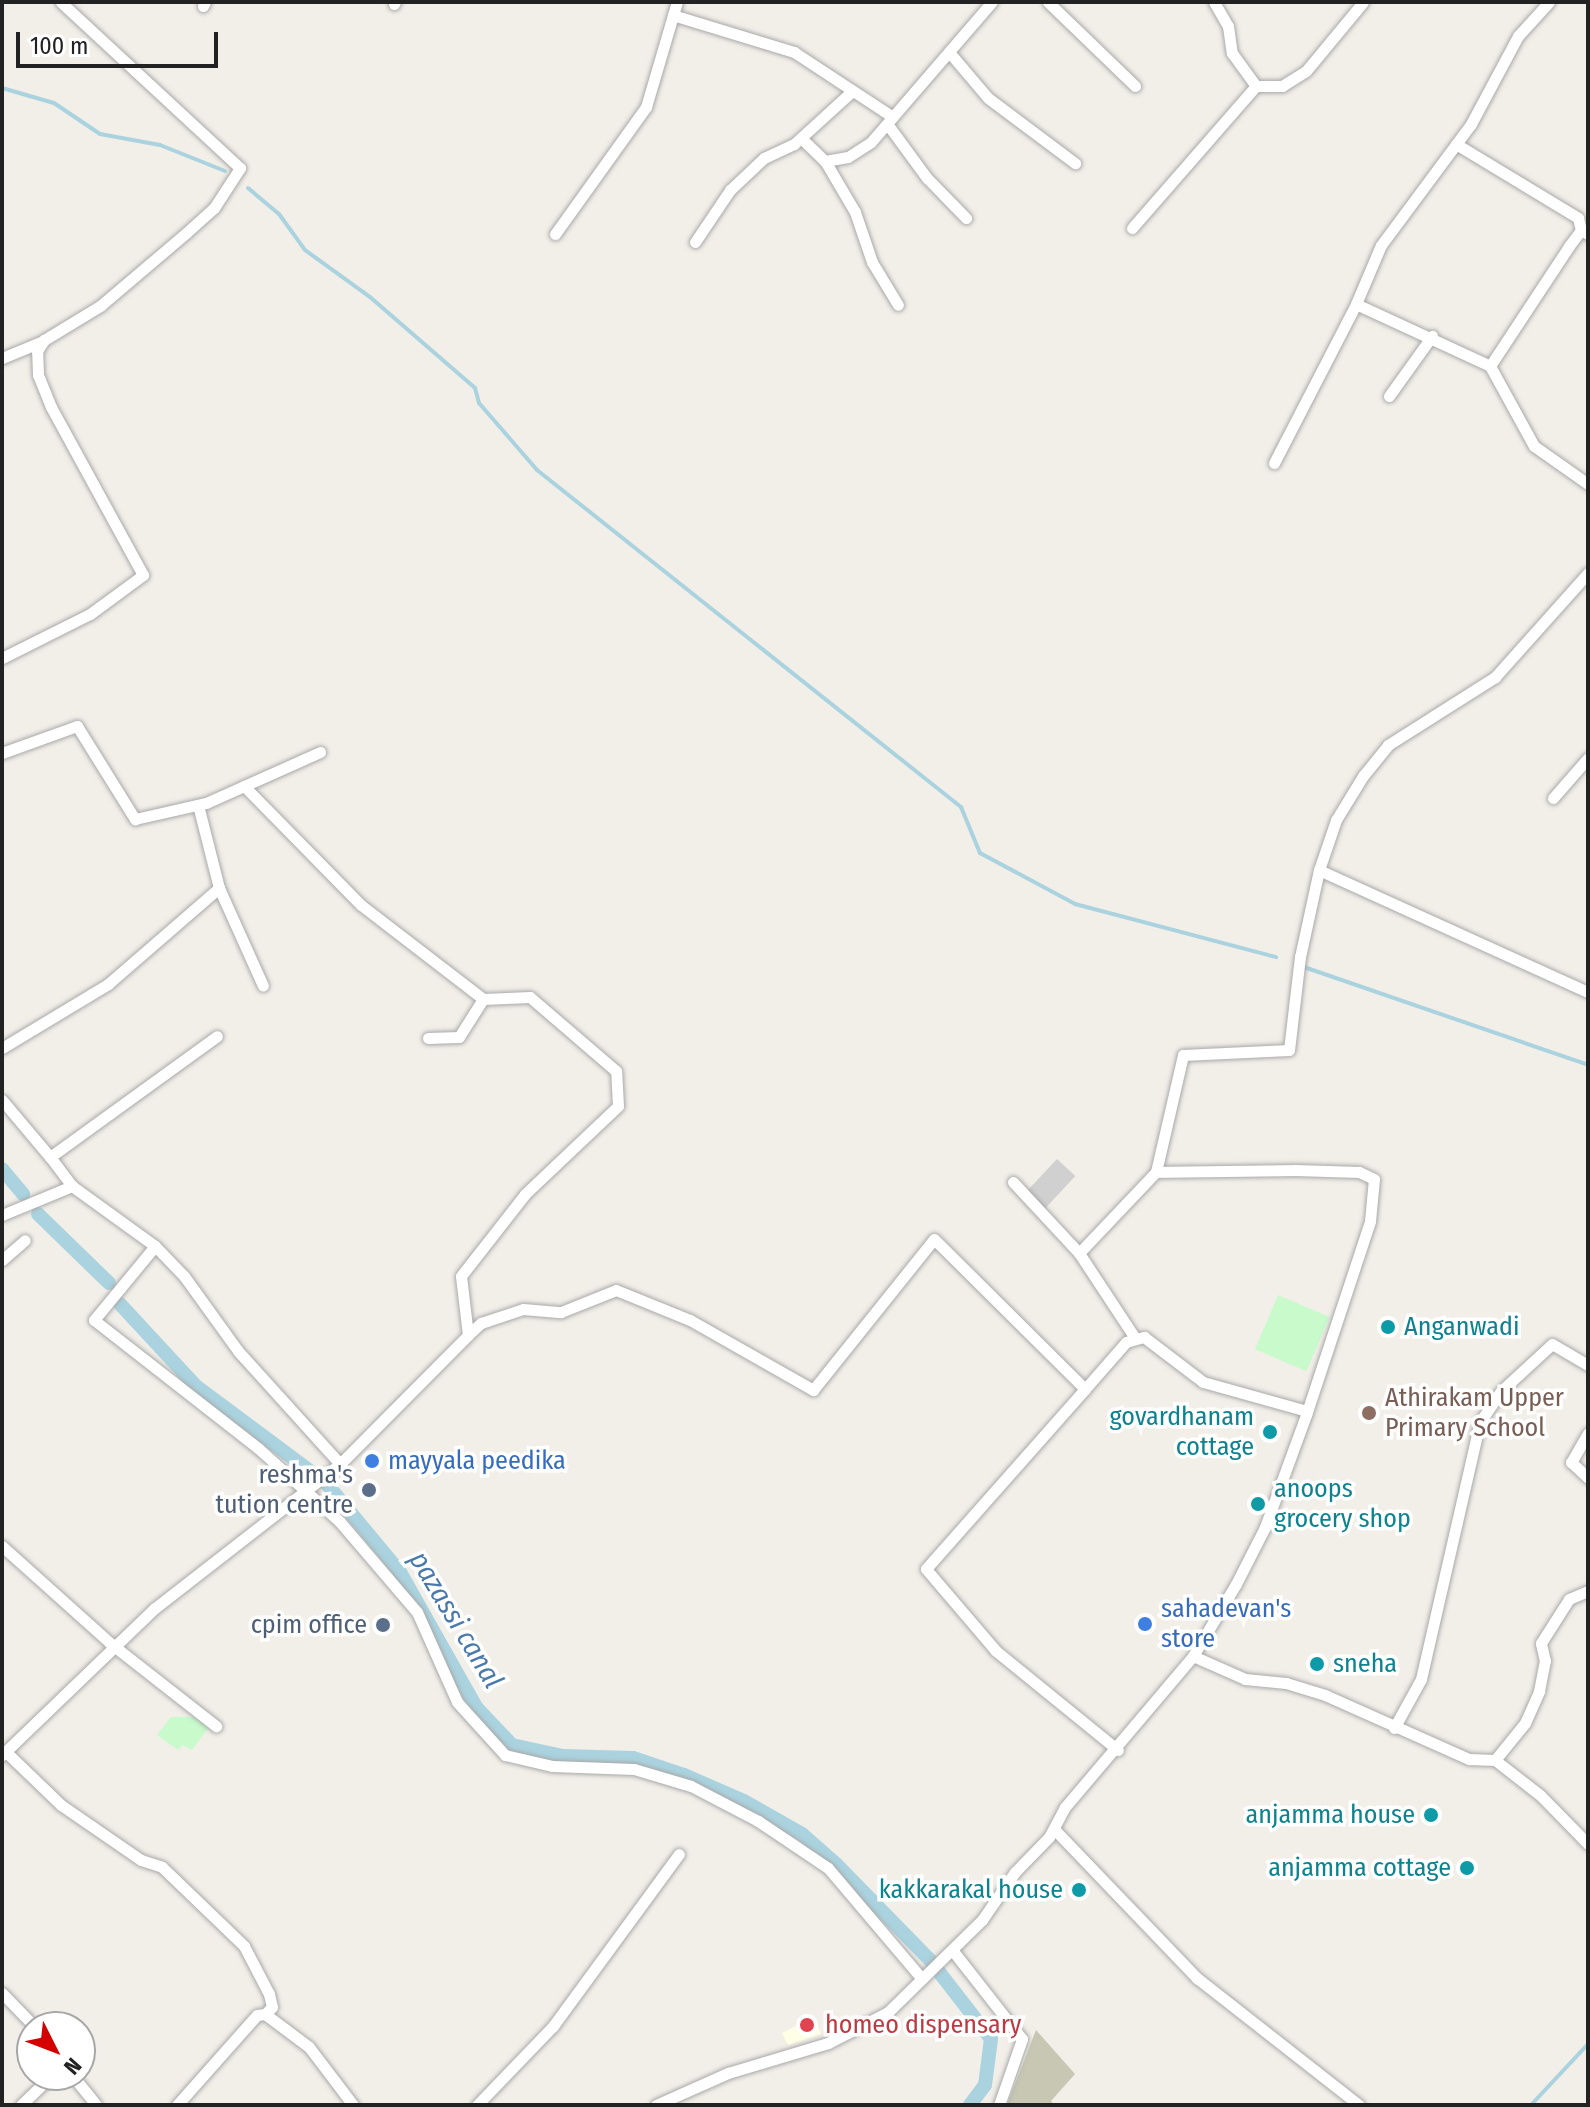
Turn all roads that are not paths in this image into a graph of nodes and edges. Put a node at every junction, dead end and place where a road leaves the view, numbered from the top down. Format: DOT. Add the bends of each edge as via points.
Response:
graph roads {
  1 [pos="61,2"];
  2 [pos="677,2"];
  3 [pos="992,2"];
  4 [pos="1048,2"];
  5 [pos="1214,2"];
  6 [pos="1363,2"];
  7 [pos="1549,2"];
  8 [pos="673,15"];
  9 [pos="949,52"];
  10 [pos="1135,86"];
  11 [pos="1256,86"];
  12 [pos="850,93"];
  13 [pos="890,121"];
  14 [pos="801,138"];
  15 [pos="1456,144"];
  16 [pos="825,161"];
  17 [pos="1075,163"];
  18 [pos="966,218"];
  19 [pos="1132,228"];
  20 [pos="1585,232"];
  21 [pos="555,234"];
  22 [pos="695,242"];
  23 [pos="1356,304"];
  24 [pos="898,305"];
  25 [pos="1432,336"];
  26 [pos="44,340"];
  27 [pos="2,358"];
  28 [pos="1490,366"];
  29 [pos="1389,396"];
  30 [pos="1274,463"];
  31 [pos="1588,484"];
  32 [pos="1588,573"];
  33 [pos="2,658"];
  34 [pos="320,752"];
  35 [pos="2,753"];
  36 [pos="1588,758"];
  37 [pos="244,786"];
  38 [pos="1553,798"];
  39 [pos="198,805"];
  40 [pos="1319,870"];
  41 [pos="219,888"];
  42 [pos="263,986"];
  43 [pos="1588,992"];
  44 [pos="483,999"];
  45 [pos="217,1036"];
  46 [pos="428,1038"];
  47 [pos="2,1048"];
  48 [pos="2,1100"];
  49 [pos="50,1157"];
  50 [pos="1156,1172"];
  51 [pos="1013,1182"];
  52 [pos="72,1186"];
  53 [pos="2,1215"];
  54 [pos="25,1240"];
  55 [pos="155,1246"];
  56 [pos="1079,1253"];
  57 [pos="2,1260"];
  58 [pos="468,1335"];
  59 [pos="1135,1338"];
  60 [pos="1588,1365"];
  61 [pos="1085,1389"];
  62 [pos="1307,1411"];
  63 [pos="1588,1433"];
  64 [pos="335,1468"];
  65 [pos="1588,1478"];
  66 [pos="306,1488"];
  67 [pos="2,1546"];
  68 [pos="1588,1591"];
  69 [pos="117,1649"];
  70 [pos="1193,1656"];
  71 [pos="216,1726"];
  72 [pos="1394,1728"];
  73 [pos="1118,1750"];
  74 [pos="4,1754"];
  75 [pos="1495,1760"];
  76 [pos="1054,1829"];
  77 [pos="1588,1844"];
  78 [pos="679,1854"];
  79 [pos="953,1951"];
  80 [pos="922,1979"];
  81 [pos="2,1993"];
  82 [pos="19,2011"];
  83 [pos="265,2014"];
  84 [pos="35,2091"];
  85 [pos="21,2105"];
  86 [pos="177,2105"];
  87 [pos="353,2105"];
  88 [pos="477,2105"];
  89 [pos="656,2105"];
  90 [pos="999,2105"];
  91 [pos="1359,2105"];
  1 -- 26 [label="street" via="240,168 214,208 186,233 100,306"];
  2 -- 8 [label="street"];
  3 -- 9 [label="street"];
  4 -- 10 [label="street"];
  5 -- 11 [label="street" via="1228,26 1232,53"];
  6 -- 11 [label="street" via="1306,71 1282,86"];
  7 -- 15 [label="street" via="1518,36"];
  8 -- 12 [label="street" via="794,52"];
  8 -- 21 [label="street" via="646,107"];
  9 -- 13 [label="street"];
  9 -- 17 [label="street" via="988,98"];
  11 -- 19 [label="street"];
  12 -- 13 [label="street"];
  12 -- 14 [label="street"];
  13 -- 16 [label="street" via="848,157"];
  13 -- 18 [label="street" via="927,178"];
  14 -- 16 [label="street"];
  14 -- 22 [label="street" via="764,158 730,190"];
  15 -- 20 [label="street" via="1578,218"];
  15 -- 23 [label="street" via="1381,245"];
  16 -- 24 [label="street" via="855,212 879,277"];
  20 -- 28 [label="street"];
  23 -- 25 [label="street"];
  23 -- 30 [label="street"];
  25 -- 28 [label="street"];
  25 -- 29 [label="street"];
  26 -- 27 [label="street"];
  26 -- 33 [label="street" via="37,351 38,375 143,575 90,614"];
  28 -- 31 [label="street" via="1534,446"];
  32 -- 40 [label="street" via="1495,677 1388,745 1336,820"];
  34 -- 37 [label="street"];
  35 -- 39 [label="street" via="77,726 135,819"];
  36 -- 38 [label="street"];
  37 -- 39 [label="street"];
  37 -- 44 [label="street" via="361,905"];
  39 -- 41 [label="street"];
  40 -- 43 [label="street"];
  40 -- 50 [label="street" via="1300,957 1289,1050 1183,1055"];
  41 -- 42 [label="street"];
  41 -- 47 [label="street" via="108,984"];
  44 -- 46 [label="street" via="459,1037"];
  44 -- 58 [label="street" via="530,997 616,1071 618,1106 525,1194 461,1276"];
  45 -- 49 [label="street"];
  48 -- 49 [label="street"];
  49 -- 52 [label="street"];
  50 -- 56 [label="street"];
  50 -- 62 [label="street" via="1359,1172 1374,1179 1370,1221"];
  51 -- 56 [label="street"];
  52 -- 53 [label="street"];
  52 -- 55 [label="street"];
  54 -- 57 [label="street"];
  55 -- 64 [label="street"];
  55 -- 66 [label="street" via="94,1320"];
  56 -- 59 [label="street"];
  58 -- 61 [label="street" via="481,1323 523,1309 561,1312 616,1290 690,1320 813,1390 934,1239"];
  58 -- 64 [label="street"];
  59 -- 61 [label="street"];
  59 -- 62 [label="street" via="1144,1337 1203,1382"];
  60 -- 72 [label="street" via="1552,1344 1501,1391 1480,1422 1421,1679"];
  61 -- 73 [label="street" via="926,1569 996,1651"];
  62 -- 70 [label="street" via="1265,1527"];
  63 -- 65 [label="street" via="1571,1462"];
  64 -- 66 [label="street"];
  66 -- 69 [label="street" via="155,1608"];
  66 -- 80 [label="street" via="417,1612 457,1702 505,1755 552,1766 634,1769 691,1786 758,1821 828,1868"];
  67 -- 69 [label="street"];
  68 -- 75 [label="street" via="1569,1599 1541,1643 1545,1661 1539,1691 1525,1723"];
  69 -- 71 [label="street"];
  69 -- 74 [label="street"];
  70 -- 72 [label="street" via="1245,1679 1286,1683"];
  70 -- 73 [label="street"];
  72 -- 75 [label="street" via="1469,1759"];
  73 -- 76 [label="street" via="1065,1807"];
  74 -- 83 [label="street" via="68,1810 141,1860 162,1867 244,1946 269,1994 272,2007"];
  75 -- 77 [label="street" via="1541,1796"];
  76 -- 79 [label="street"];
  76 -- 91 [label="street" via="1197,1978"];
  78 -- 88 [label="street" via="553,2026"];
  79 -- 80 [label="street"];
  79 -- 90 [label="street" via="1022,2039"];
  80 -- 89 [label="street" via="862,2029 728,2073"];
  81 -- 82 [label="street"];
  83 -- 86 [label="street" via="257,2015"];
  83 -- 87 [label="street" via="309,2047"];
  84 -- 85 [label="street"];
}
